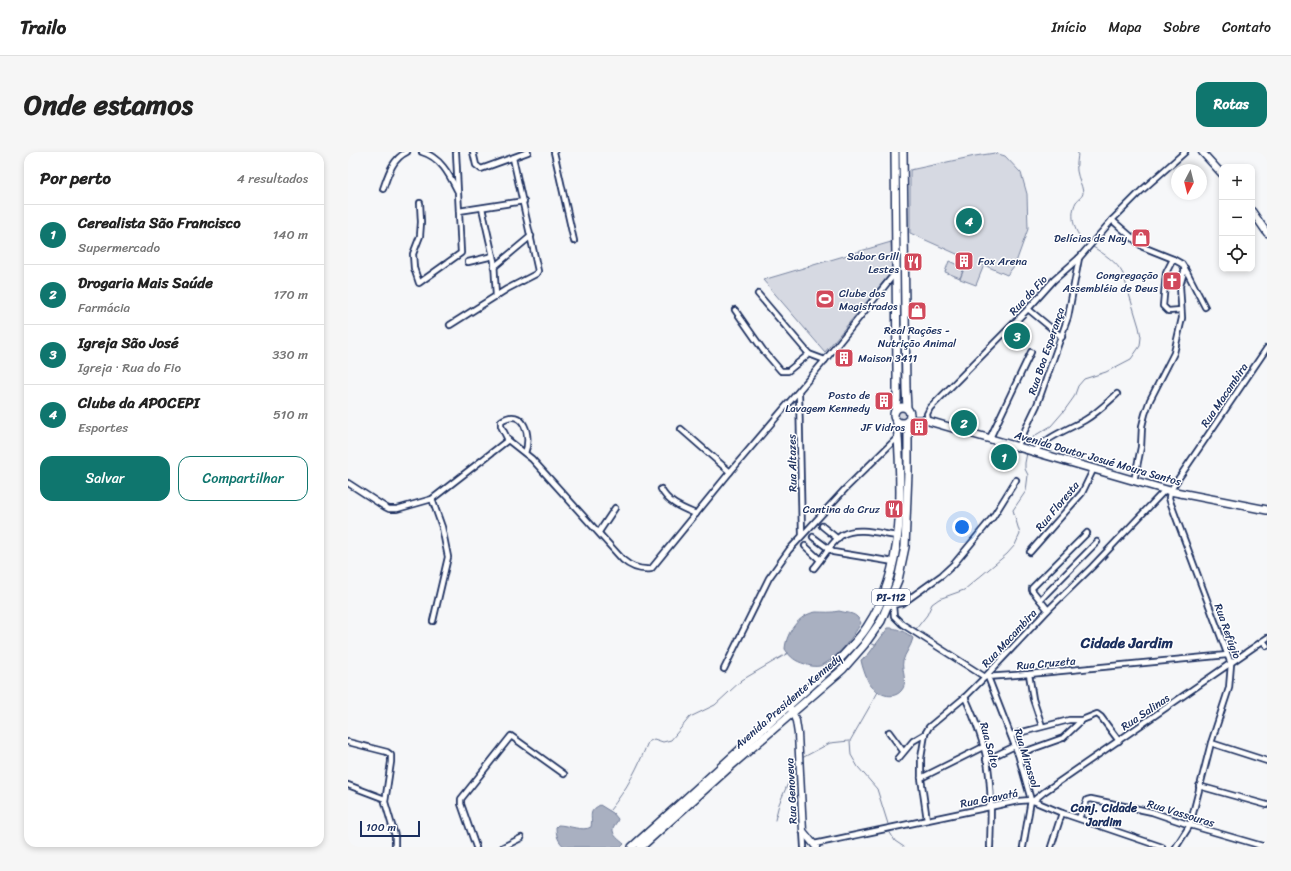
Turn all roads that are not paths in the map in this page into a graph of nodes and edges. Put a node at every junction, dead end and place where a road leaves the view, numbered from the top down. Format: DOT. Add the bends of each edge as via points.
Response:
graph roads {
  1 [pos="406,152"];
  2 [pos="422,152"];
  3 [pos="456,152"];
  4 [pos="473,152"];
  5 [pos="528,152"];
  6 [pos="554,152"];
  7 [pos="895,152"];
  8 [pos="903,152"];
  9 [pos="1185,152"];
  10 [pos="1202,152"];
  11 [pos="513,158"];
  12 [pos="1219,171"];
  13 [pos="383,189"];
  14 [pos="458,193"];
  15 [pos="524,201"];
  16 [pos="420,203"];
  17 [pos="482,208"];
  18 [pos="459,211"];
  19 [pos="1255,215"];
  20 [pos="1112,220"];
  21 [pos="1267,233"];
  22 [pos="531,236"];
  23 [pos="574,241"];
  24 [pos="493,256"];
  25 [pos="1079,258"];
  26 [pos="1173,259"];
  27 [pos="468,262"];
  28 [pos="494,267"];
  29 [pos="1185,268"];
  30 [pos="896,272"];
  31 [pos="758,294"];
  32 [pos="496,296"];
  33 [pos="896,297"];
  34 [pos="904,297"];
  35 [pos="1205,307"];
  36 [pos="1028,309"];
  37 [pos="735,310"];
  38 [pos="1181,310"];
  39 [pos="450,325"];
  40 [pos="1062,337"];
  41 [pos="1267,348"];
  42 [pos="1031,352"];
  43 [pos="809,354"];
  44 [pos="825,360"];
  45 [pos="799,392"];
  46 [pos="1116,394"];
  47 [pos="908,409"];
  48 [pos="895,411"];
  49 [pos="926,420"];
  50 [pos="908,421"];
  51 [pos="897,422"];
  52 [pos="681,428"];
  53 [pos="898,437"];
  54 [pos="990,438"];
  55 [pos="508,440"];
  56 [pos="1017,447"];
  57 [pos="1034,452"];
  58 [pos="525,453"];
  59 [pos="1093,470"];
  60 [pos="730,472"];
  61 [pos="1016,480"];
  62 [pos="1134,482"];
  63 [pos="348,483"];
  64 [pos="661,488"];
  65 [pos="1168,491"];
  66 [pos="432,498"];
  67 [pos="615,508"];
  68 [pos="1267,510"];
  69 [pos="696,514"];
  70 [pos="822,526"];
  71 [pos="599,532"];
  72 [pos="1087,533"];
  73 [pos="802,535"];
  74 [pos="897,536"];
  75 [pos="813,537"];
  76 [pos="838,539"];
  77 [pos="1097,542"];
  78 [pos="805,546"];
  79 [pos="828,550"];
  80 [pos="1030,552"];
  81 [pos="820,560"];
  82 [pos="894,562"];
  83 [pos="814,568"];
  84 [pos="1040,600"];
  85 [pos="890,606"];
  86 [pos="1048,610"];
  87 [pos="433,621"];
  88 [pos="1265,640"];
  89 [pos="1267,646"];
  90 [pos="1228,655"];
  91 [pos="1231,664"];
  92 [pos="724,669"];
  93 [pos="1029,674"];
  94 [pos="987,677"];
  95 [pos="965,697"];
  96 [pos="788,705"];
  97 [pos="793,713"];
  98 [pos="1082,720"];
  99 [pos="1042,726"];
  100 [pos="889,732"];
  101 [pos="925,734"];
  102 [pos="1011,736"];
  103 [pos="1119,741"];
  104 [pos="348,742"];
  105 [pos="1211,743"];
  106 [pos="1015,746"];
  107 [pos="983,747"];
  108 [pos="903,751"];
  109 [pos="1018,754"];
  110 [pos="898,759"];
  111 [pos="986,760"];
  112 [pos="1267,762"];
  113 [pos="564,774"];
  114 [pos="921,778"];
  115 [pos="348,785"];
  116 [pos="1199,786"];
  117 [pos="385,798"];
  118 [pos="1032,801"];
  119 [pos="1267,805"];
  120 [pos="990,807"];
  121 [pos="1062,813"];
  122 [pos="1079,818"];
  123 [pos="927,820"];
  124 [pos="1190,825"];
  125 [pos="803,831"];
  126 [pos="522,838"];
  127 [pos="1267,844"];
  128 [pos="815,845"];
  129 [pos="395,847"];
  130 [pos="476,847"];
  131 [pos="502,847"];
  132 [pos="632,847"];
  133 [pos="641,847"];
  134 [pos="804,847"];
  135 [pos="990,847"];
  136 [pos="1023,847"];
  137 [pos="1051,847"];
  138 [pos="1162,847"];
  139 [pos="1176,847"];
  140 [pos="1266,847"];
  1 -- 13 [label="street" via="398,157 392,166"];
  2 -- 14 [label="street" via="436,159 444,167"];
  3 -- 14 [label="street"];
  4 -- 11 [label="street" via="476,165 481,169"];
  5 -- 11 [label="street"];
  6 -- 23 [label="street"];
  7 -- 30 [label="main road, Avenida Presidente Kennedy / PI-112"];
  8 -- 34 [label="main road, Avenida Presidente Kennedy / PI-112"];
  9 -- 20 [label="street, Rua do Fio"];
  10 -- 12 [label="street"];
  11 -- 15 [label="street"];
  14 -- 18 [label="street"];
  15 -- 17 [label="street"];
  15 -- 22 [label="street"];
  16 -- 18 [label="street" via="422,222 413,254 419,283 461,253"];
  17 -- 18 [label="street"];
  17 -- 24 [label="street"];
  19 -- 21 [label="street"];
  20 -- 25 [label="street, Rua do Fio"];
  20 -- 26 [label="street" via="1143,247"];
  22 -- 28 [label="street"];
  22 -- 32 [label="street" via="537,273"];
  24 -- 27 [label="street"];
  24 -- 28 [label="street"];
  25 -- 36 [label="street, Rua do Fio" via="1054,280"];
  25 -- 40 [label="street, Rua Boa Esperança" via="1069,314"];
  26 -- 29 [label="street"];
  26 -- 38 [label="street" via="1166,273 1163,306 1168,311"];
  28 -- 32 [label="street"];
  29 -- 35 [label="street"];
  29 -- 38 [label="street" via="1180,286"];
  30 -- 33 [label="main road, Avenida Presidente Kennedy / PI-112"];
  30 -- 44 [label="street"];
  31 -- 43 [label="street"];
  32 -- 39 [label="street"];
  33 -- 34 [label="main road"];
  33 -- 48 [label="main road, Avenida Presidente Kennedy / PI-112"];
  34 -- 47 [label="main road, Avenida Presidente Kennedy / PI-112"];
  36 -- 40 [label="street"];
  36 -- 49 [label="street, Rua do Fio" via="930,408"];
  37 -- 43 [label="street" via="781,371 788,371"];
  38 -- 62 [label="street" via="1182,318 1174,353 1143,420"];
  40 -- 56 [label="street, Rua Boa Esperança" via="1037,405"];
  41 -- 65 [label="street, Rua Macambira"];
  42 -- 54 [label="street"];
  43 -- 44 [label="street"];
  44 -- 45 [label="street"];
  45 -- 60 [label="street"];
  45 -- 73 [label="street, Rua Altazes"];
  46 -- 57 [label="street" via="1085,420 1047,440"];
  47 -- 48 [label="main road" via="901,407"];
  47 -- 49 [label="main road"];
  47 -- 50 [label="main road, Avenida Presidente Kennedy / PI-112" via="911,415"];
  48 -- 51 [label="main road, Avenida Presidente Kennedy / PI-112"];
  49 -- 50 [label="main road"];
  49 -- 54 [label="main road, Avenida Doutor Josué Moura Santos"];
  50 -- 51 [label="main road" via="902,424"];
  50 -- 85 [label="main road, Avenida Presidente Kennedy / PI-112" via="906,543"];
  51 -- 53 [label="main road, Avenida Presidente Kennedy / PI-112"];
  52 -- 60 [label="street"];
  53 -- 73 [label="street"];
  53 -- 74 [label="main road, Avenida Presidente Kennedy / PI-112"];
  54 -- 56 [label="main road, Avenida Doutor Josué Moura Santos"];
  55 -- 58 [label="street"];
  55 -- 58 [label="street" via="501,421 506,418 521,420 526,429"];
  55 -- 66 [label="street"];
  56 -- 57 [label="main road, Avenida Doutor Josué Moura Santos"];
  57 -- 59 [label="main road, Avenida Doutor Josué Moura Santos"];
  58 -- 71 [label="street"];
  59 -- 62 [label="main road, Avenida Doutor Josué Moura Santos"];
  59 -- 80 [label="street, Rua Floresta" via="1082,493"];
  60 -- 69 [label="street"];
  61 -- 85 [label="street" via="993,517 954,564 903,603"];
  62 -- 65 [label="main road, Avenida Doutor Josué Moura Santos"];
  63 -- 66 [label="street" via="388,509 397,509"];
  64 -- 69 [label="street" via="672,502"];
  65 -- 68 [label="main road, Avenida Doutor Josué Moura Santos"];
  65 -- 86 [label="street, Rua Macambira"];
  65 -- 90 [label="street, Rua Refúgio"];
  66 -- 87 [label="street" via="442,527 448,557"];
  67 -- 71 [label="street"];
  69 -- 71 [label="street" via="651,569 628,565"];
  70 -- 76 [label="street"];
  72 -- 84 [label="street" via="1033,587 1032,590"];
  73 -- 92 [label="street" via="769,578"];
  74 -- 76 [label="street" via="863,531 845,534"];
  74 -- 82 [label="main road, Avenida Presidente Kennedy / PI-112"];
  75 -- 79 [label="street"];
  76 -- 79 [label="street"];
  77 -- 84 [label="street"];
  78 -- 81 [label="street"];
  79 -- 81 [label="street"];
  79 -- 82 [label="street"];
  81 -- 83 [label="street"];
  82 -- 96 [label="main road, Avenida Presidente Kennedy / PI-112" via="878,606 859,638 835,664"];
  84 -- 86 [label="street"];
  85 -- 94 [label="street" via="894,616 902,624"];
  85 -- 97 [label="main road, Avenida Presidente Kennedy / PI-112" via="855,657"];
  86 -- 94 [label="street, Rua Macambira"];
  88 -- 89 [label="street"];
  88 -- 91 [label="street, Rua Salinas"];
  90 -- 91 [label="street, Rua Refúgio"];
  90 -- 93 [label="street, Rua Cruzeta"];
  91 -- 103 [label="street, Rua Salinas"];
  91 -- 105 [label="street, Rua Refúgio" via="1229,688"];
  93 -- 94 [label="street, Rua Cruzeta"];
  93 -- 99 [label="street"];
  94 -- 95 [label="street, Rua Macambira"];
  94 -- 102 [label="street, Rua Mirassol"];
  95 -- 101 [label="street, Rua Macambira" via="934,722"];
  95 -- 107 [label="street, Rua Salto"];
  96 -- 97 [label="street, Rua Genoveva"];
  96 -- 132 [label="main road, Avenida Presidente Kennedy / PI-112"];
  97 -- 125 [label="street, Rua Genoveva" via="798,734"];
  97 -- 133 [label="main road, Avenida Presidente Kennedy / PI-112"];
  98 -- 99 [label="street" via="1074,719"];
  98 -- 103 [label="street" via="1095,714 1099,715"];
  98 -- 109 [label="street" via="1063,738"];
  99 -- 102 [label="street"];
  100 -- 108 [label="street"];
  101 -- 108 [label="street, Rua Macambira"];
  101 -- 114 [label="street"];
  102 -- 106 [label="street, Rua Mirassol"];
  103 -- 118 [label="street, Rua Salinas"];
  104 -- 117 [label="street" via="391,755"];
  105 -- 112 [label="street"];
  105 -- 116 [label="street, Rua Refúgio"];
  106 -- 109 [label="street, Rua Mirassol"];
  106 -- 111 [label="street"];
  107 -- 111 [label="street, Rua Salto"];
  107 -- 114 [label="street"];
  108 -- 110 [label="street, Rua Macambira"];
  109 -- 118 [label="street, Rua Mirassol"];
  111 -- 120 [label="street, Rua Salto"];
  113 -- 130 [label="street" via="511,736 461,799"];
  114 -- 123 [label="street"];
  115 -- 117 [label="street"];
  116 -- 119 [label="street"];
  116 -- 124 [label="street, Rua Refúgio"];
  117 -- 129 [label="street" via="395,836"];
  118 -- 120 [label="street, Rua Gravatá"];
  118 -- 121 [label="street, Rua Gravatá"];
  118 -- 136 [label="street, Rua Mirassol"];
  120 -- 123 [label="street, Rua Gravatá"];
  120 -- 135 [label="street, Rua Salto"];
  121 -- 122 [label="street, Rua Gravatá"];
  121 -- 137 [label="street"];
  122 -- 124 [label="street, Rua Vassouras" via="1085,802 1089,799 1152,812"];
  122 -- 138 [label="street, Rua Gravatá"];
  123 -- 128 [label="street, Rua Gravatá"];
  124 -- 139 [label="street, Rua Refúgio"];
  124 -- 140 [label="street, Rua Vassouras"];
  125 -- 128 [label="street"];
  125 -- 134 [label="street, Rua Genoveva"];
  126 -- 131 [label="street"];
  127 -- 140 [label="street"];
}
